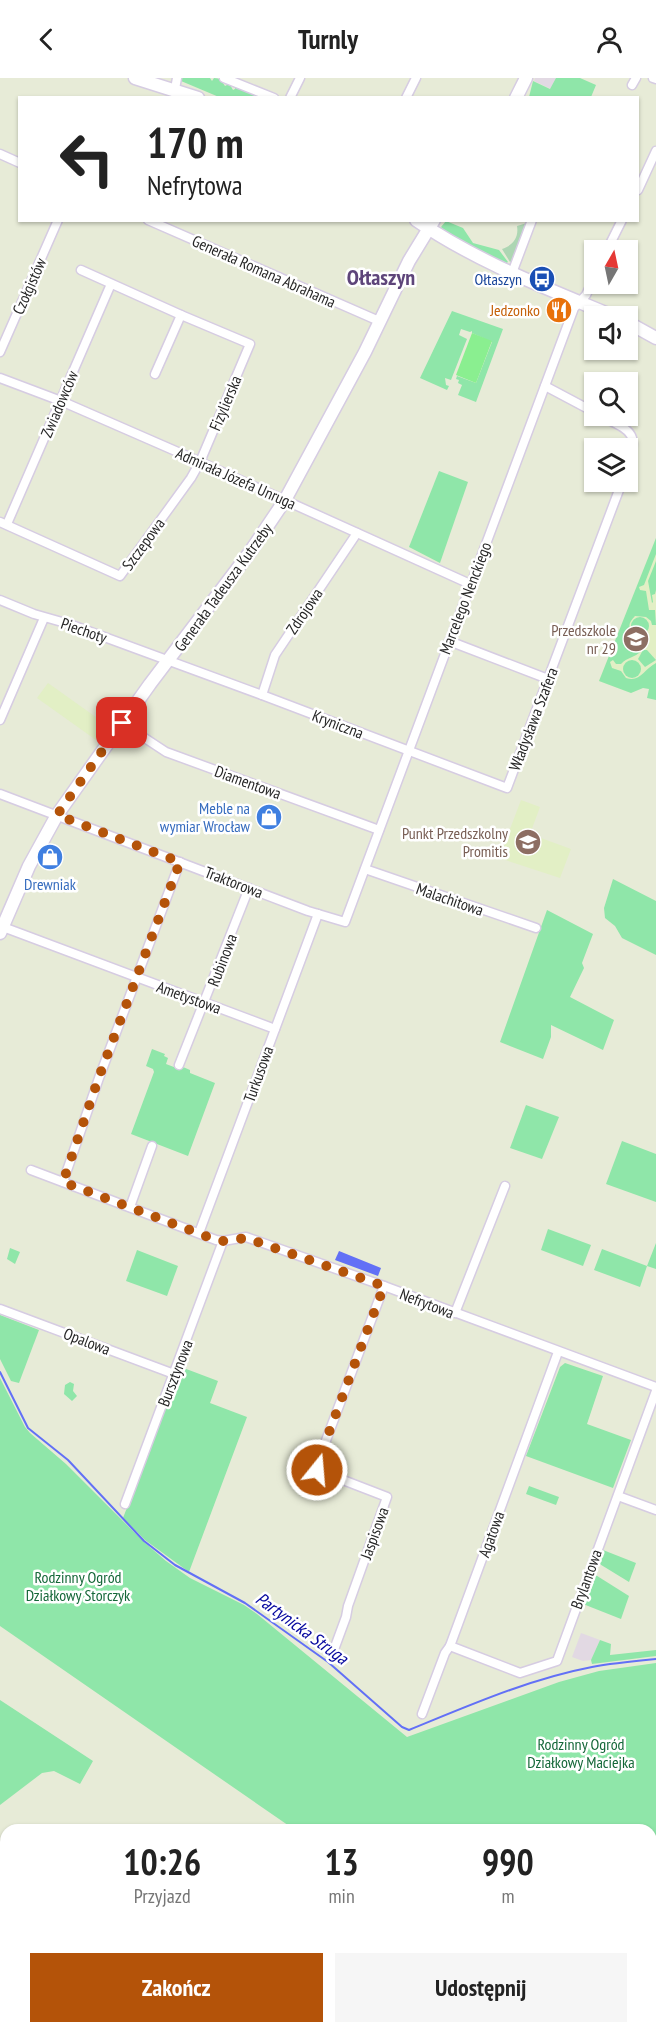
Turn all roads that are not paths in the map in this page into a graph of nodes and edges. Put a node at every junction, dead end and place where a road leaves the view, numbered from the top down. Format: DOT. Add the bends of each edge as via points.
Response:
graph roads {
  1 [pos="135,78"];
  2 [pos="224,78"];
  3 [pos="300,78"];
  4 [pos="416,78"];
  5 [pos="526,78"];
  6 [pos="176,83"];
  7 [pos="195,96"];
  8 [pos="269,96"];
  9 [pos="291,96"];
  10 [pos="407,96"];
  11 [pos="517,96"];
  12 [pos="656,151"];
  13 [pos="0,154"];
  14 [pos="18,162"];
  15 [pos="639,188"];
  16 [pos="57,222"];
  17 [pos="153,222"];
  18 [pos="531,222"];
  19 [pos="621,222"];
  20 [pos="431,225"];
  21 [pos="612,240"];
  22 [pos="81,270"];
  23 [pos="513,271"];
  24 [pos="111,284"];
  25 [pos="586,294"];
  26 [pos="579,302"];
  27 [pos="589,306"];
  28 [pos="181,315"];
  29 [pos="379,321"];
  30 [pos="638,328"];
  31 [pos="656,338"];
  32 [pos="0,352"];
  33 [pos="155,374"];
  34 [pos="0,378"];
  35 [pos="545,386"];
  36 [pos="61,401"];
  37 [pos="584,407"];
  38 [pos="620,426"];
  39 [pos="632,438"];
  40 [pos="200,462"];
  41 [pos="617,492"];
  42 [pos="285,500"];
  43 [pos="4,523"];
  44 [pos="357,533"];
  45 [pos="470,584"];
  46 [pos="0,600"];
  47 [pos="44,618"];
  48 [pos="449,640"];
  49 [pos="168,661"];
  50 [pos="548,679"];
  51 [pos="262,695"];
  52 [pos="0,720"];
  53 [pos="122,723"];
  54 [pos="408,750"];
  55 [pos="507,788"];
  56 [pos="0,794"];
  57 [pos="57,815"];
  58 [pos="379,830"];
  59 [pos="180,862"];
  60 [pos="364,869"];
  61 [pos="249,888"];
  62 [pos="318,914"];
  63 [pos="345,922"];
  64 [pos="536,928"];
  65 [pos="1,930"];
  66 [pos="136,978"];
  67 [pos="205,1003"];
  68 [pos="275,1029"];
  69 [pos="179,1065"];
  70 [pos="153,1146"];
  71 [pos="31,1170"];
  72 [pos="63,1182"];
  73 [pos="505,1186"];
  74 [pos="130,1207"];
  75 [pos="199,1233"];
  76 [pos="223,1241"];
  77 [pos="384,1286"];
  78 [pos="0,1309"];
  79 [pos="455,1313"];
  80 [pos="558,1352"];
  81 [pos="174,1374"];
  82 [pos="656,1389"];
  83 [pos="618,1496"];
  84 [pos="125,1504"];
  85 [pos="656,1510"];
  86 [pos="450,1646"];
  87 [pos="332,1655"];
  88 [pos="422,1714"];
  1 -- 6 [label="street"];
  2 -- 8 [label="street"];
  3 -- 9 [label="street"];
  4 -- 10 [label="street"];
  5 -- 11 [label="street"];
  6 -- 7 [label="street"];
  12 -- 15 [label="street"];
  13 -- 14 [label="street"];
  16 -- 32 [label="street, Czołgistów"];
  17 -- 29 [label="street, Generała Romana Abrahama"];
  18 -- 23 [label="street"];
  19 -- 21 [label="street"];
  20 -- 23 [label="street" via="459,248"];
  20 -- 29 [label="street, Generała Tadeusza Kutrzeby"];
  22 -- 24 [label="street"];
  23 -- 26 [label="street"];
  24 -- 28 [label="street"];
  24 -- 36 [label="street, Zwiadowców"];
  25 -- 26 [label="street, Marcelego Nenckiego"];
  26 -- 27 [label="street"];
  26 -- 35 [label="street, Marcelego Nenckiego"];
  28 -- 33 [label="street"];
  28 -- 40 [label="street, Fizylierska" via="250,344"];
  29 -- 42 [label="street, Generała Tadeusza Kutrzeby"];
  30 -- 31 [label="street"];
  34 -- 36 [label="street, Admirała Józefa Unruga"];
  35 -- 37 [label="street"];
  35 -- 45 [label="street, Marcelego Nenckiego"];
  36 -- 40 [label="street, Admirała Józefa Unruga"];
  36 -- 43 [label="street, Zwiadowców"];
  38 -- 39 [label="street"];
  40 -- 42 [label="street, Admirała Józefa Unruga"];
  40 -- 43 [label="street, Szczepowa" via="120,576"];
  41 -- 50 [label="street, Władysława Szafera"];
  42 -- 44 [label="street, Admirała Józefa Unruga"];
  42 -- 49 [label="street, Generała Tadeusza Kutrzeby"];
  44 -- 45 [label="street, Admirała Józefa Unruga"];
  44 -- 51 [label="street, Zdrojowa" via="275,655"];
  45 -- 48 [label="street, Marcelego Nenckiego"];
  46 -- 47 [label="street, Piechoty"];
  47 -- 49 [label="street, Piechoty"];
  47 -- 52 [label="street"];
  48 -- 50 [label="street"];
  48 -- 54 [label="street, Marcelego Nenckiego"];
  49 -- 51 [label="street, Kryniczna"];
  49 -- 53 [label="street, Generała Tadeusza Kutrzeby"];
  50 -- 55 [label="street, Władysława Szafera"];
  51 -- 54 [label="street, Kryniczna"];
  53 -- 57 [label="street, Generała Tadeusza Kutrzeby"];
  53 -- 58 [label="street, Diamentowa" via="166,752"];
  54 -- 55 [label="street, Kryniczna"];
  54 -- 58 [label="street, Marcelego Nenckiego"];
  56 -- 57 [label="street, Traktorowa"];
  57 -- 59 [label="street, Traktorowa"];
  57 -- 65 [label="street, Generała Tadeusza Kutrzeby"];
  58 -- 60 [label="street, Marcelego Nenckiego"];
  59 -- 61 [label="street, Traktorowa"];
  59 -- 66 [label="street"];
  60 -- 63 [label="street, Marcelego Nenckiego"];
  60 -- 64 [label="street, Malachitowa"];
  61 -- 62 [label="street, Traktorowa"];
  61 -- 67 [label="street, Rubinowa"];
  62 -- 63 [label="street, Traktorowa"];
  62 -- 68 [label="street, Turkusowa"];
  65 -- 66 [label="street, Ametystowa"];
  66 -- 67 [label="street, Ametystowa"];
  66 -- 72 [label="street"];
  67 -- 68 [label="street, Ametystowa"];
  67 -- 69 [label="street, Rubinowa"];
  68 -- 75 [label="street, Turkusowa"];
  70 -- 74 [label="street"];
  71 -- 72 [label="street, Nefrytowa"];
  72 -- 74 [label="street, Nefrytowa"];
  73 -- 79 [label="street"];
  74 -- 75 [label="street, Nefrytowa"];
  75 -- 76 [label="street, Nefrytowa"];
  76 -- 77 [label="street, Nefrytowa" via="246,1238"];
  76 -- 81 [label="street, Bursztynowa"];
  77 -- 79 [label="street, Nefrytowa"];
  77 -- 87 [label="street, Jaspisowa" via="316,1467 387,1497"];
  78 -- 81 [label="street, Opalowa"];
  79 -- 80 [label="street, Nefrytowa"];
  80 -- 82 [label="street, Nefrytowa"];
  80 -- 86 [label="street, Agatowa"];
  81 -- 84 [label="street, Bursztynowa"];
  82 -- 83 [label="street, Brylantowa"];
  83 -- 85 [label="street"];
  83 -- 86 [label="street, Brylantowa" via="556,1661 520,1673"];
  86 -- 88 [label="street, Agatowa"];
}
